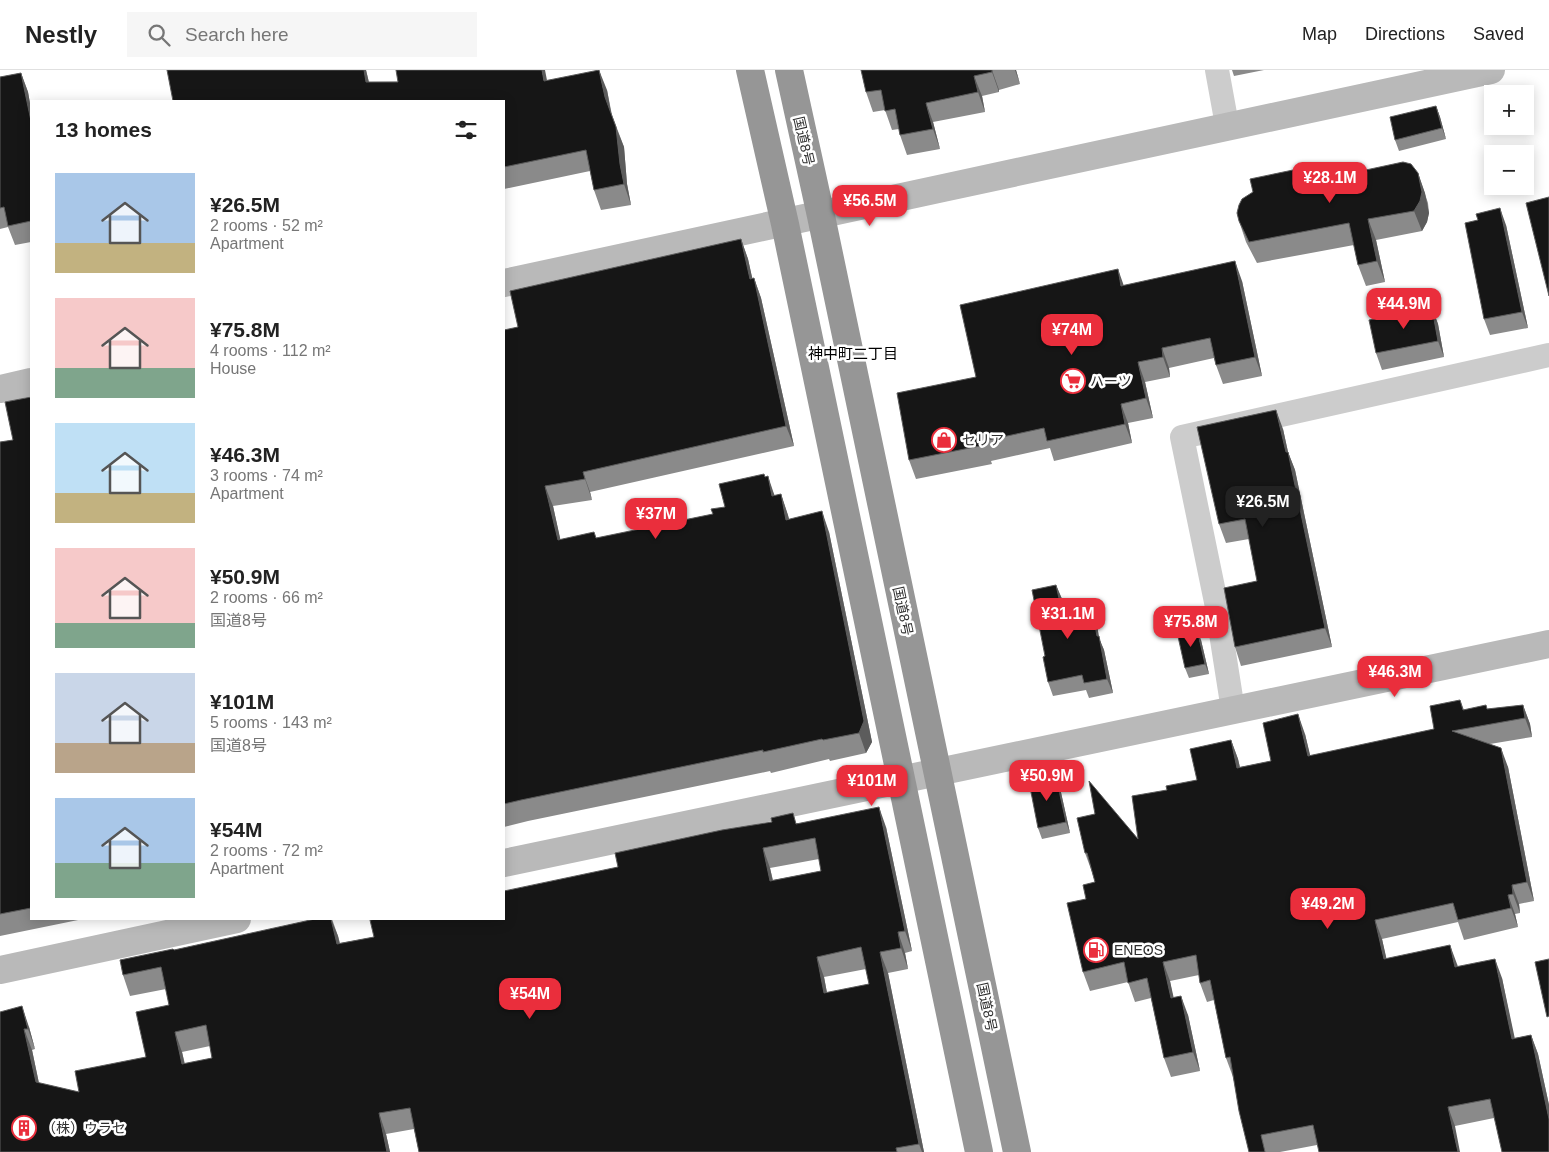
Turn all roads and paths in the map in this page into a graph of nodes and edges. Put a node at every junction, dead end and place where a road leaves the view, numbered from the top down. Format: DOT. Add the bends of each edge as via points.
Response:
graph roads {
  1 [pos="750,70"];
  2 [pos="788,70"];
  3 [pos="1217,70"];
  4 [pos="1491,70"];
  5 [pos="1227,125"];
  6 [pos="821,216"];
  7 [pos="785,224"];
  8 [pos="505,283"];
  9 [pos="1549,355"];
  10 [pos="30,382"];
  11 [pos="0,389"];
  12 [pos="1549,644"];
  13 [pos="1233,710"];
  14 [pos="937,771"];
  15 [pos="900,779"];
  16 [pos="505,863"];
  17 [pos="232,920"];
  18 [pos="0,970"];
  19 [pos="978,1152"];
  20 [pos="1017,1152"];
  1 -- 7 [label="highway"];
  2 -- 6 [label="highway, 国道8号"];
  3 -- 5 [label="street"];
  4 -- 5 [label="street"];
  5 -- 6 [label="street"];
  6 -- 7 [label="street"];
  6 -- 14 [label="highway, 国道8号"];
  7 -- 8 [label="street"];
  7 -- 15 [label="highway"];
  9 -- 13 [label="street" via="1182,437 1216,602"];
  10 -- 11 [label="street"];
  12 -- 13 [label="street"];
  13 -- 14 [label="street"];
  14 -- 15 [label="street"];
  14 -- 20 [label="highway, 国道8号"];
  15 -- 16 [label="street"];
  15 -- 19 [label="highway"];
  17 -- 18 [label="street"];
}
